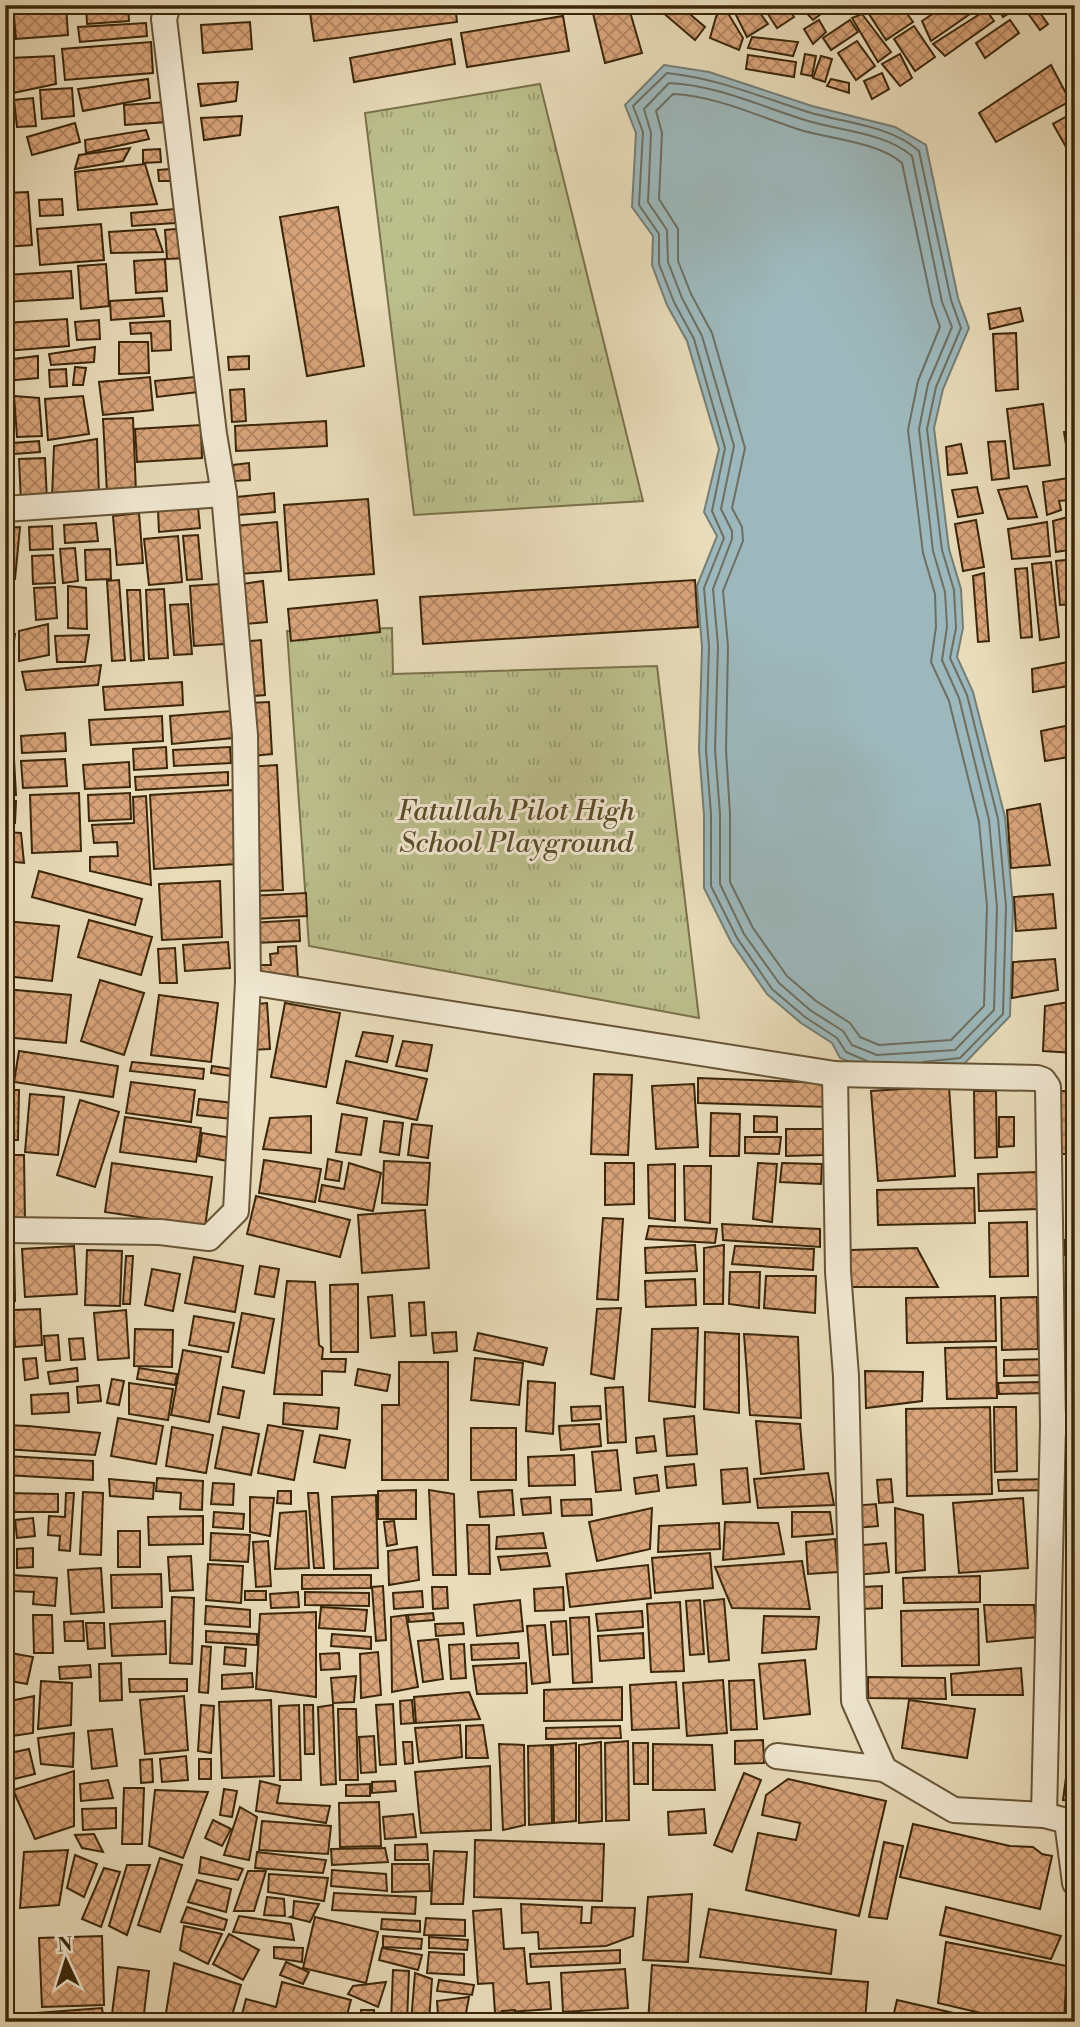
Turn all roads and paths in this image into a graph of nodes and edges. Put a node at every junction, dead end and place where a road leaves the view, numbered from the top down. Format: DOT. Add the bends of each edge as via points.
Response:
graph roads {
  1 [pos="168,5"];
  2 [pos="224,494"];
  3 [pos="5,509"];
  4 [pos="248,982"];
  5 [pos="835,1073"];
  6 [pos="5,1230"];
  7 [pos="1064,1424"];
  8 [pos="777,1756"];
  9 [pos="884,1769"];
  10 [pos="1062,1819"];
  11 [pos="1075,1883"];
  1 -- 2 [label="street" via="164,19"];
  2 -- 3 [label="street"];
  2 -- 4 [label="street" via="245,735"];
  4 -- 5 [label="street"];
  4 -- 6 [label="street" via="236,1211 209,1238 160,1231"];
  5 -- 7 [label="street" via="1037,1078 1048,1087"];
  5 -- 9 [label="street" via="854,1701"];
  7 -- 10 [label="street"];
  8 -- 9 [label="street"];
  9 -- 10 [label="street" via="954,1810"];
  10 -- 11 [label="street"];
}
